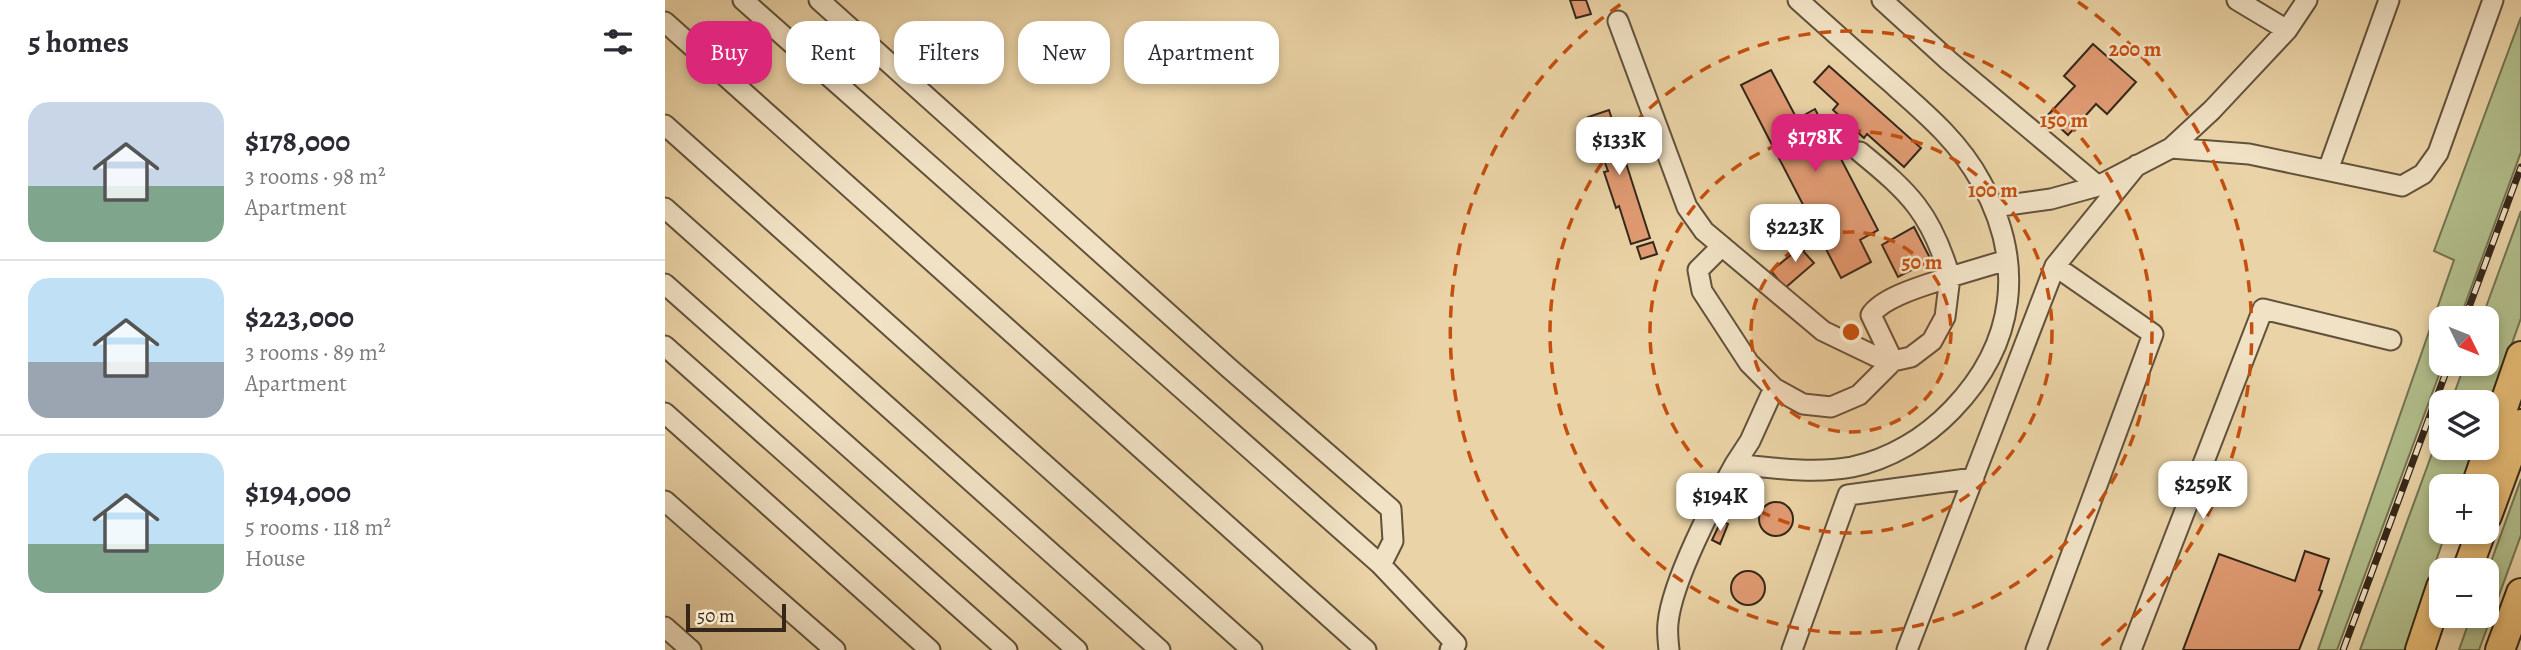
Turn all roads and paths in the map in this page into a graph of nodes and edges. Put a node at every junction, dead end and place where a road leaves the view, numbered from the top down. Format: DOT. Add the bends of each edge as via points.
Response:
graph roads {
  1 [pos="743,0"];
  2 [pos="819,0"];
  3 [pos="1798,0"];
  4 [pos="1882,0"];
  5 [pos="2237,0"];
  6 [pos="2307,0"];
  7 [pos="2389,0"];
  8 [pos="2493,0"];
  9 [pos="1618,21"];
  10 [pos="665,22"];
  11 [pos="2287,30"];
  12 [pos="665,125"];
  13 [pos="2171,148"];
  14 [pos="1860,152"];
  15 [pos="2137,165"];
  16 [pos="2327,170"];
  17 [pos="2098,186"];
  18 [pos="1994,207"];
  19 [pos="665,208"];
  20 [pos="1722,246"];
  21 [pos="2007,260"];
  22 [pos="2055,266"];
  23 [pos="1951,277"];
  24 [pos="665,284"];
  25 [pos="2391,340"];
  26 [pos="665,346"];
  27 [pos="2521,356"];
  28 [pos="1893,361"];
  29 [pos="1774,388"];
  30 [pos="665,413"];
  31 [pos="2521,424"];
  32 [pos="1735,464"];
  33 [pos="2480,474"];
  34 [pos="1974,478"];
  35 [pos="2499,484"];
  36 [pos="665,501"];
  37 [pos="1381,565"];
  38 [pos="2521,593"];
  39 [pos="2429,623"];
  40 [pos="665,626"];
  41 [pos="2445,628"];
  42 [pos="691,650"];
  43 [pos="835,650"];
  44 [pos="930,650"];
  45 [pos="1007,650"];
  46 [pos="1077,650"];
  47 [pos="1160,650"];
  48 [pos="1252,650"];
  49 [pos="1366,650"];
  50 [pos="1450,650"];
  51 [pos="1669,650"];
  52 [pos="1792,650"];
  53 [pos="1907,650"];
  54 [pos="2036,650"];
  55 [pos="2131,650"];
  56 [pos="2420,650"];
  57 [pos="2437,650"];
  58 [pos="2500,650"];
  1 -- 37 [label="street"];
  2 -- 37 [label="street" via="1391,509 1393,541"];
  3 -- 18 [label="street" via="1943,129"];
  4 -- 17 [label="street"];
  5 -- 11 [label="street"];
  6 -- 11 [label="street"];
  7 -- 16 [label="street"];
  8 -- 16 [label="street" via="2438,153 2423,174 2402,186"];
  9 -- 20 [label="street" via="1687,207"];
  10 -- 49 [label="street"];
  11 -- 13 [label="street"];
  12 -- 48 [label="street"];
  13 -- 15 [label="street"];
  13 -- 16 [label="street" via="2249,154"];
  14 -- 23 [label="street" via="1900,186 1925,216"];
  15 -- 17 [label="street"];
  15 -- 22 [label="street"];
  17 -- 18 [label="street" via="2052,199"];
  18 -- 21 [label="street"];
  19 -- 47 [label="street"];
  20 -- 28 [label="street" via="1823,331"];
  20 -- 29 [label="street" via="1698,270 1702,291 1749,363"];
  21 -- 23 [label="street"];
  21 -- 32 [label="street" via="2005,316 1990,359 1961,401 1922,437 1877,460 1851,467"];
  22 -- 34 [label="street"];
  22 -- 54 [label="street" via="2153,334"];
  23 -- 28 [label="street" via="1945,317 1932,341 1911,357"];
  23 -- 28 [label="street" via="1908,292 1871,315"];
  24 -- 46 [label="street"];
  25 -- 55 [label="street" via="2263,309"];
  26 -- 45 [label="street"];
  27 -- 33 [label="highway"];
  28 -- 29 [label="street" via="1859,396 1831,407 1803,404"];
  29 -- 32 [label="street"];
  30 -- 44 [label="street"];
  31 -- 35 [label="highway"];
  32 -- 51 [label="street" via="1677,587 1668,622"];
  34 -- 52 [label="street" via="1848,495"];
  34 -- 53 [label="street"];
  36 -- 43 [label="street"];
  37 -- 50 [label="street" via="1456,644"];
  38 -- 58 [label="highway"];
  39 -- 56 [label="highway"];
  40 -- 42 [label="street"];
  41 -- 57 [label="highway"];
}
